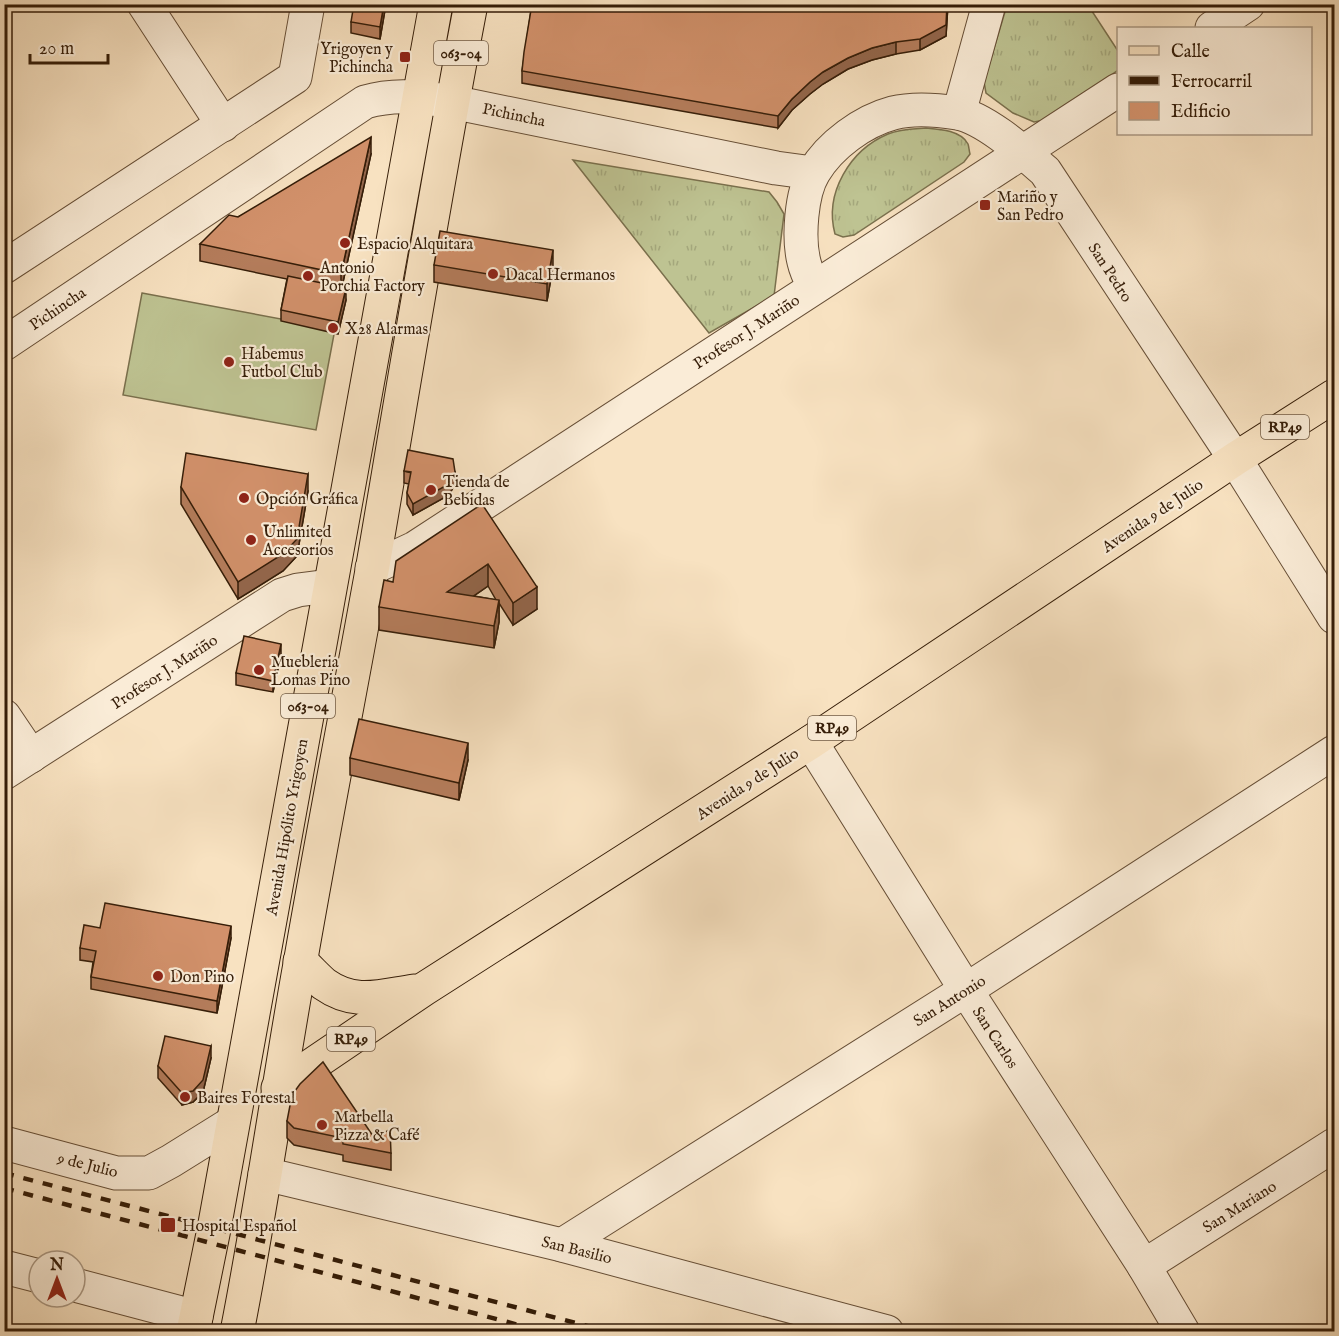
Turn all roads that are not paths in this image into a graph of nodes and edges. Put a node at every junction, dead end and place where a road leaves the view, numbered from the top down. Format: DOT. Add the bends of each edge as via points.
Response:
graph roads {
  1 [pos="144,4"];
  2 [pos="308,4"];
  3 [pos="436,4"];
  4 [pos="471,4"];
  5 [pos="989,4"];
  6 [pos="1248,4"];
  7 [pos="1214,27"];
  8 [pos="1117,91"];
  9 [pos="420,96"];
  10 [pos="452,102"];
  11 [pos="959,113"];
  12 [pos="223,125"];
  13 [pos="1024,153"];
  14 [pos="813,173"];
  15 [pos="7,261"];
  16 [pos="814,287"];
  17 [pos="4,344"];
  18 [pos="1335,396"];
  19 [pos="1235,459"];
  20 [pos="372,568"];
  21 [pos="329,586"];
  22 [pos="1335,617"];
  23 [pos="4,716"];
  24 [pos="811,742"];
  25 [pos="1335,752"];
  26 [pos="18,764"];
  27 [pos="300,961"];
  28 [pos="424,989"];
  29 [pos="966,990"];
  30 [pos="278,1088"];
  31 [pos="232,1123"];
  32 [pos="4,1143"];
  33 [pos="1335,1145"];
  34 [pos="265,1174"];
  35 [pos="562,1245"];
  36 [pos="210,1248"];
  37 [pos="252,1258"];
  38 [pos="1144,1266"];
  39 [pos="4,1267"];
  40 [pos="27,1273"];
  41 [pos="87,1289"];
  42 [pos="194,1324"];
  43 [pos="237,1332"];
  44 [pos="887,1332"];
  45 [pos="1183,1332"];
  1 -- 12 [label="street"];
  2 -- 12 [label="street" via="295,77"];
  3 -- 9 [label="main road, Avenida Hipólito Yrigoyen / 063-04"];
  4 -- 10 [label="main road, 063-04"];
  5 -- 11 [label="street"];
  6 -- 7 [label="street"];
  8 -- 13 [label="street, Profesor J. Mariño"];
  9 -- 10 [label="street, Pichincha"];
  9 -- 17 [label="street, Pichincha" via="382,97 365,102"];
  9 -- 21 [label="main road, Avenida Hipólito Yrigoyen / 063-04"];
  10 -- 14 [label="street, Pichincha"];
  10 -- 20 [label="main road, 063-04"];
  11 -- 13 [label="street, San Pedro"];
  11 -- 14 [label="street" via="924,110 894,113 872,121 835,146"];
  12 -- 15 [label="street"];
  13 -- 16 [label="street, Profesor J. Mariño"];
  13 -- 19 [label="street, San Pedro" via="1045,171"];
  14 -- 16 [label="street" via="803,204 801,242 803,260"];
  16 -- 20 [label="street, Profesor J. Mariño" via="415,548"];
  18 -- 19 [label="main road, Avenida 9 de Julio / RP49"];
  19 -- 22 [label="street, San Pedro"];
  19 -- 24 [label="main road, Avenida 9 de Julio / RP49"];
  20 -- 27 [label="main road, 063-04"];
  21 -- 26 [label="street, Profesor J. Mariño" via="282,595"];
  21 -- 31 [label="main road, Avenida Hipólito Yrigoyen / 063-04"];
  23 -- 26 [label="street"];
  24 -- 28 [label="main road, Avenida 9 de Julio / RP49"];
  24 -- 29 [label="street, San Carlos"];
  25 -- 29 [label="street, San Antonio"];
  27 -- 28 [label="main road, RP49" via="324,983 351,997 365,999"];
  27 -- 30 [label="main road, 063-04"];
  28 -- 30 [label="main road, Avenida 9 de Julio / RP49"];
  29 -- 35 [label="street, San Antonio"];
  29 -- 38 [label="street, San Carlos"];
  30 -- 34 [label="main road, 063-04"];
  31 -- 32 [label="street, 9 de Julio" via="149,1173 116,1173"];
  31 -- 36 [label="main road, Avenida Hipólito Yrigoyen / 063-04"];
  33 -- 38 [label="street, San Mariano"];
  34 -- 35 [label="street, San Basilio"];
  34 -- 37 [label="main road, 063-04"];
  35 -- 44 [label="street, San Basilio"];
  36 -- 37 [label="main road"];
  36 -- 42 [label="main road, Avenida Hipólito Yrigoyen / 063-04"];
  37 -- 43 [label="main road, 063-04"];
  38 -- 45 [label="street, San Carlos"];
  39 -- 40 [label="street"];
  41 -- 42 [label="street"];
}
